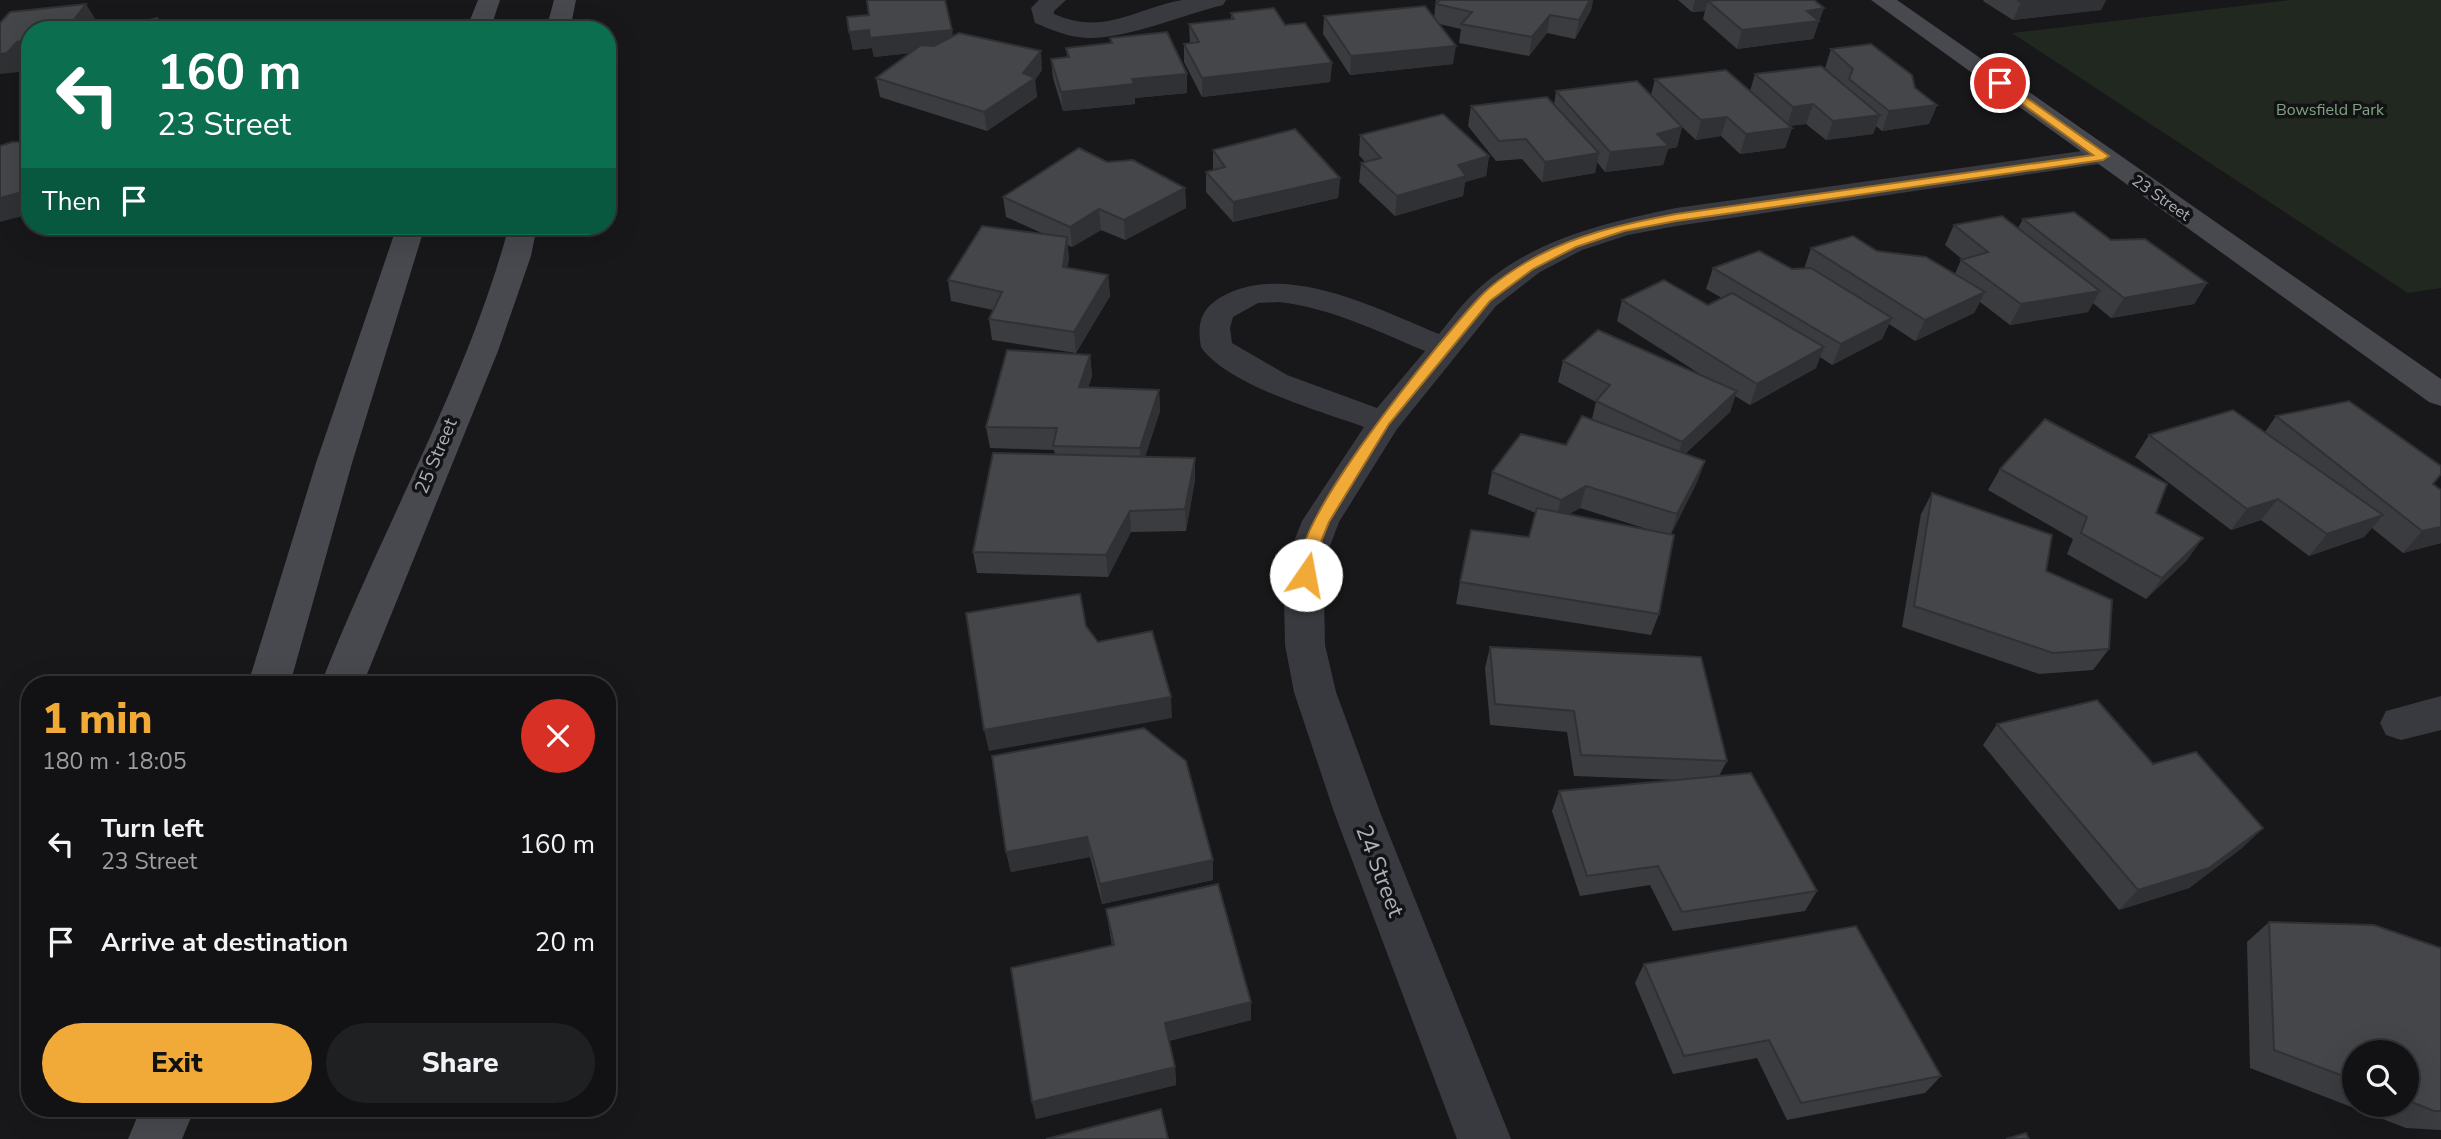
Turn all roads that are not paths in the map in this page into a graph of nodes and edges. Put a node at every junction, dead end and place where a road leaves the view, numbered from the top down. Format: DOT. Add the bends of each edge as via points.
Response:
graph roads {
  1 [pos="489,0"];
  2 [pos="565,0"];
  3 [pos="1055,0"];
  4 [pos="1882,0"];
  5 [pos="1193,1"];
  6 [pos="481,21"];
  7 [pos="560,21"];
  8 [pos="2103,156"];
  9 [pos="408,235"];
  10 [pos="521,235"];
  11 [pos="1444,348"];
  12 [pos="2441,395"];
  13 [pos="1384,422"];
  14 [pos="271,676"];
  15 [pos="345,676"];
  16 [pos="141,1117"];
  17 [pos="164,1117"];
  18 [pos="135,1139"];
  19 [pos="155,1139"];
  20 [pos="1484,1139"];
  1 -- 6 [label="main road"];
  2 -- 7 [label="main road"];
  3 -- 5 [label="street" via="1042,8 1043,18 1060,28 1081,32 1117,29"];
  4 -- 8 [label="main road, 23 Street"];
  8 -- 11 [label="street, 24 Street" via="1622,228 1572,244 1528,266 1485,299"];
  8 -- 12 [label="main road, 23 Street"];
  9 -- 14 [label="main road" via="345,425"];
  10 -- 15 [label="main road, 25 Street" via="482,351"];
  11 -- 13 [label="street, 24 Street"];
  11 -- 13 [label="street" via="1322,300 1285,292 1255,294 1218,313 1213,328 1217,347 1234,361"];
  13 -- 20 [label="street, 24 Street" via="1321,521 1308,554 1305,645 1315,692 1357,812"];
  16 -- 18 [label="main road"];
  17 -- 19 [label="main road"];
}
